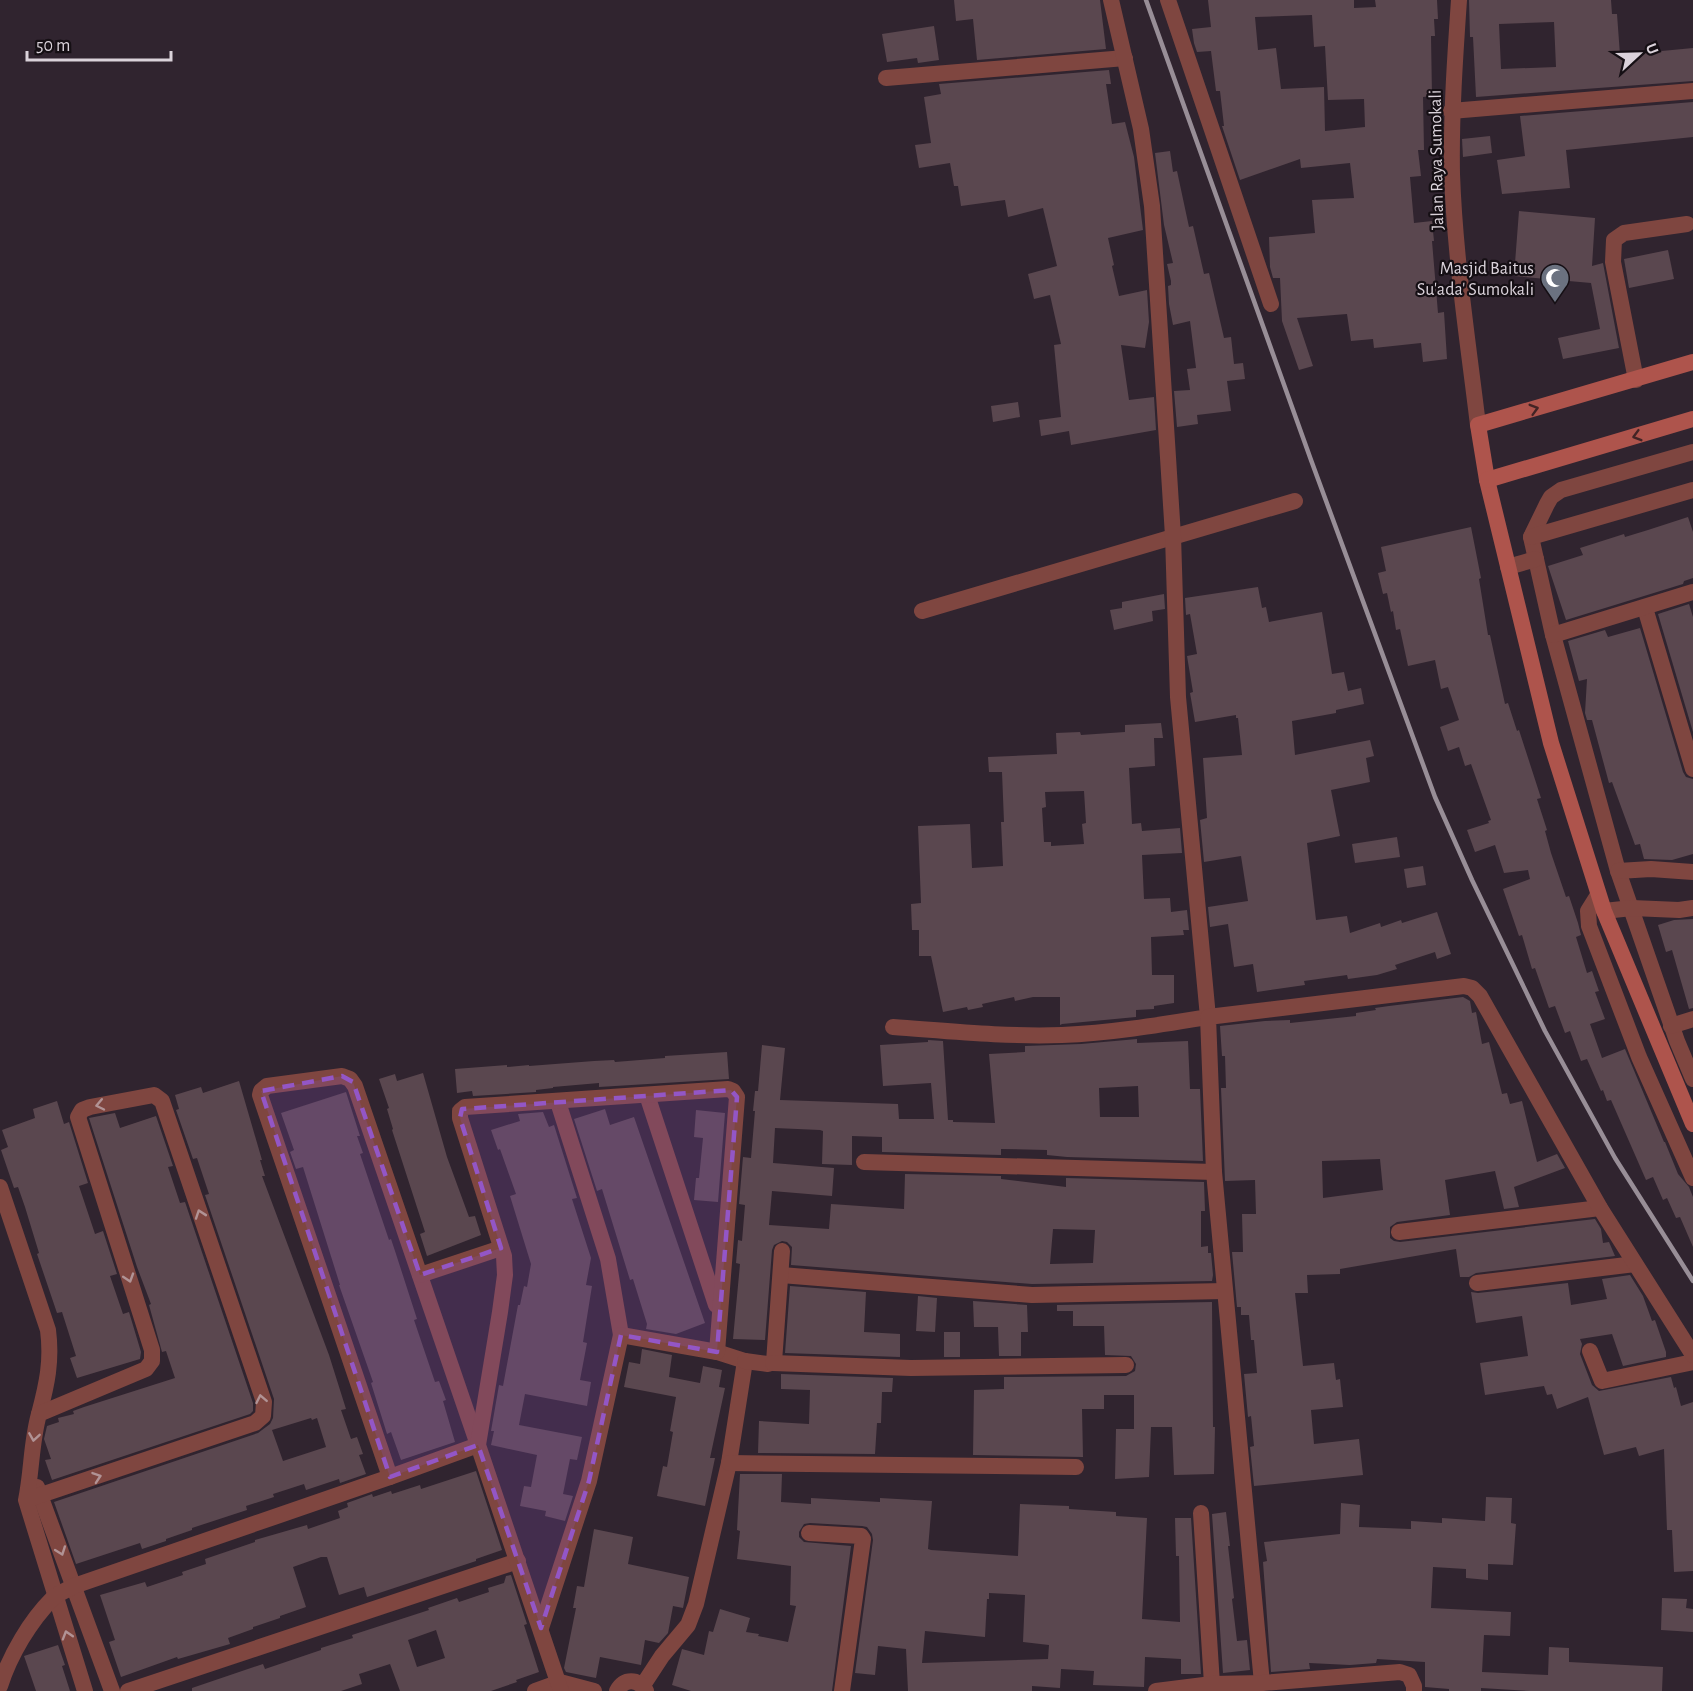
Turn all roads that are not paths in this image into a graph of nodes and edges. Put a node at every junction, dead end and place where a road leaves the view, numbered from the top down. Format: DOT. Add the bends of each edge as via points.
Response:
graph roads {
  1 [pos="1110,0"];
  2 [pos="1168,0"];
  3 [pos="1459,0"];
  4 [pos="1125,58"];
  5 [pos="886,78"];
  6 [pos="1693,91"];
  7 [pos="1451,111"];
  8 [pos="1687,224"];
  9 [pos="1271,304"];
  10 [pos="1693,362"];
  11 [pos="1636,380"];
  12 [pos="1693,419"];
  13 [pos="1478,425"];
  14 [pos="1693,452"];
  15 [pos="1487,480"];
  16 [pos="1693,490"];
  17 [pos="1295,501"];
  18 [pos="1173,536"];
  19 [pos="1531,537"];
  20 [pos="1536,559"];
  21 [pos="1508,567"];
  22 [pos="1693,592"];
  23 [pos="1646,608"];
  24 [pos="922,611"];
  25 [pos="1553,635"];
  26 [pos="1693,769"];
  27 [pos="1618,871"];
  28 [pos="1693,872"];
  29 [pos="1601,903"];
  30 [pos="1632,908"];
  31 [pos="1693,908"];
  32 [pos="1208,1017"];
  33 [pos="1693,1019"];
  34 [pos="893,1027"];
  35 [pos="1674,1033"];
  36 [pos="1693,1036"];
  37 [pos="1693,1079"];
  38 [pos="647,1095"];
  39 [pos="558,1102"];
  40 [pos="1693,1124"];
  41 [pos="864,1162"];
  42 [pos="1214,1172"];
  43 [pos="1693,1178"];
  44 [pos="0,1187"];
  45 [pos="1600,1208"];
  46 [pos="1399,1232"];
  47 [pos="501,1248"];
  48 [pos="782,1251"];
  49 [pos="1635,1264"];
  50 [pos="420,1275"];
  51 [pos="781,1275"];
  52 [pos="1477,1283"];
  53 [pos="1225,1291"];
  54 [pos="719,1315"];
  55 [pos="621,1335"];
  56 [pos="1590,1351"];
  57 [pos="717,1352"];
  58 [pos="1693,1355"];
  59 [pos="745,1361"];
  60 [pos="1693,1362"];
  61 [pos="772,1363"];
  62 [pos="1126,1365"];
  63 [pos="39,1414"];
  64 [pos="478,1445"];
  65 [pos="729,1463"];
  66 [pos="1076,1467"];
  67 [pos="390,1477"];
  68 [pos="34,1498"];
  69 [pos="1201,1513"];
  70 [pos="809,1533"];
  71 [pos="518,1561"];
  72 [pos="74,1587"];
  73 [pos="55,1596"];
  74 [pos="541,1628"];
  75 [pos="1262,1683"];
  76 [pos="1411,1683"];
  77 [pos="1212,1684"];
  78 [pos="0,1686"];
  79 [pos="560,1687"];
  80 [pos="644,1688"];
  81 [pos="587,1690"];
  82 [pos="85,1691"];
  83 [pos="112,1691"];
  84 [pos="128,1691"];
  85 [pos="535,1691"];
  86 [pos="616,1691"];
  87 [pos="842,1691"];
  88 [pos="1156,1691"];
  1 -- 4 [label="street"];
  2 -- 9 [label="street"];
  3 -- 7 [label="street, Jalan Raya Sumokali"];
  4 -- 5 [label="street"];
  4 -- 18 [label="street" via="1152,206"];
  6 -- 7 [label="street"];
  7 -- 13 [label="street, Jalan Raya Sumokali" via="1456,232"];
  8 -- 11 [label="street" via="1620,234 1614,240 1613,262"];
  10 -- 11 [label="main road"];
  13 -- 11 [label="main road, one-way"];
  12 -- 15 [label="main road, one-way"];
  13 -- 15 [label="main road"];
  14 -- 19 [label="street" via="1562,490 1547,504"];
  15 -- 21 [label="main road"];
  16 -- 19 [label="street"];
  17 -- 18 [label="street"];
  18 -- 24 [label="street"];
  18 -- 32 [label="street" via="1178,697"];
  19 -- 20 [label="street"];
  20 -- 21 [label="street"];
  20 -- 25 [label="street"];
  21 -- 29 [label="main road" via="1551,743"];
  22 -- 23 [label="street"];
  23 -- 25 [label="street"];
  23 -- 26 [label="street"];
  25 -- 27 [label="street"];
  27 -- 28 [label="street"];
  27 -- 30 [label="street"];
  29 -- 30 [label="street"];
  29 -- 40 [label="main road"];
  29 -- 43 [label="street" via="1588,911 1589,926 1639,1057"];
  30 -- 31 [label="street"];
  30 -- 35 [label="street"];
  32 -- 34 [label="street" via="1063,1035 976,1034"];
  32 -- 42 [label="street"];
  32 -- 45 [label="street" via="1469,987 1480,996"];
  33 -- 35 [label="street"];
  35 -- 36 [label="street"];
  35 -- 37 [label="street"];
  38 -- 39 [label="street"];
  38 -- 54 [label="street"];
  38 -- 54 [label="street" via="728,1089 737,1097"];
  39 -- 47 [label="street" via="465,1107 460,1111"];
  39 -- 55 [label="street" via="608,1260"];
  41 -- 42 [label="street"];
  42 -- 53 [label="street"];
  44 -- 63 [label="street" via="48,1330 49,1372"];
  45 -- 46 [label="street"];
  45 -- 49 [label="street"];
  47 -- 50 [label="street"];
  47 -- 64 [label="street" via="505,1275"];
  48 -- 51 [label="street"];
  49 -- 52 [label="street"];
  49 -- 58 [label="street"];
  50 -- 64 [label="street"];
  50 -- 67 [label="street" via="353,1082 342,1076 264,1088 261,1099"];
  51 -- 53 [label="street" via="1032,1295"];
  51 -- 61 [label="street"];
  53 -- 75 [label="street"];
  54 -- 57 [label="street"];
  55 -- 57 [label="street"];
  55 -- 74 [label="street" via="589,1481"];
  56 -- 60 [label="street" via="1602,1381"];
  57 -- 59 [label="street"];
  59 -- 61 [label="street"];
  59 -- 65 [label="street"];
  61 -- 62 [label="street" via="911,1368"];
  63 -- 68 [label="street, one-way" via="32,1454"];
  68 -- 63 [label="street, one-way" via="255,1423 263,1416 264,1402 162,1101 157,1096 90,1107 78,1117 152,1350 152,1361 146,1369"];
  64 -- 67 [label="street"];
  64 -- 71 [label="street"];
  65 -- 66 [label="street"];
  65 -- 80 [label="street" via="693,1615"];
  67 -- 72 [label="street"];
  68 -- 72 [label="street, one-way"];
  68 -- 73 [label="street"];
  69 -- 77 [label="street"];
  70 -- 87 [label="street" via="863,1539"];
  71 -- 74 [label="street"];
  71 -- 84 [label="street"];
  72 -- 73 [label="street"];
  72 -- 83 [label="street"];
  73 -- 78 [label="street" via="17,1647"];
  82 -- 73 [label="street, one-way"];
  74 -- 79 [label="street"];
  75 -- 76 [label="street" via="1400,1672"];
  75 -- 77 [label="street"];
  77 -- 88 [label="street"];
  79 -- 81 [label="street"];
  79 -- 85 [label="street"];
  80 -- 86 [label="street" via="638,1682 625,1682"];
}
